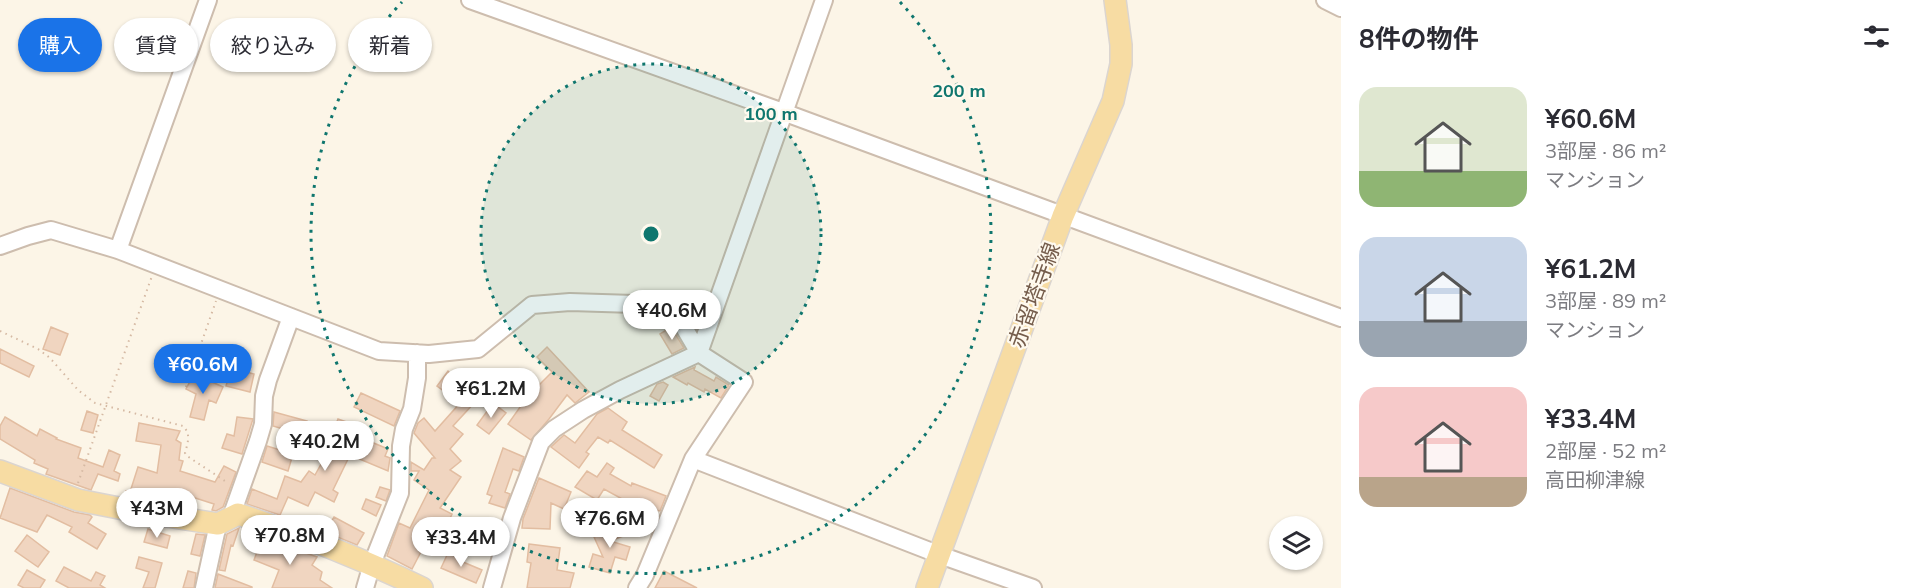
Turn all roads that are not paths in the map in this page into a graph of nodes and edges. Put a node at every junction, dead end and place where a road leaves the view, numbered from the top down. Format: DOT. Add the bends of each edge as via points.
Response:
graph roads {
  1 [pos="208,0"];
  2 [pos="470,0"];
  3 [pos="824,0"];
  4 [pos="1115,0"];
  5 [pos="1325,0"];
  6 [pos="1341,8"];
  7 [pos="783,112"];
  8 [pos="1063,216"];
  9 [pos="0,246"];
  10 [pos="118,250"];
  11 [pos="291,317"];
  12 [pos="1341,318"];
  13 [pos="417,353"];
  14 [pos="699,353"];
  15 [pos="693,459"];
  16 [pos="0,471"];
  17 [pos="225,521"];
  18 [pos="940,555"];
  19 [pos="372,564"];
  20 [pos="204,588"];
  21 [pos="365,588"];
  22 [pos="422,588"];
  23 [pos="492,588"];
  24 [pos="637,588"];
  25 [pos="927,588"];
  26 [pos="1033,588"];
  1 -- 10 [label="street"];
  2 -- 7 [label="street"];
  3 -- 7 [label="street"];
  4 -- 8 [label="main road, 赤留塔寺線" via="1121,64 1113,101"];
  5 -- 6 [label="street"];
  7 -- 8 [label="street"];
  7 -- 14 [label="street"];
  8 -- 12 [label="street"];
  8 -- 18 [label="main road, 赤留塔寺線"];
  9 -- 10 [label="street" via="51,230"];
  10 -- 11 [label="street"];
  11 -- 13 [label="street" via="380,351"];
  11 -- 17 [label="street" via="268,380 263,424 249,470"];
  13 -- 14 [label="street" via="478,349 532,305 570,302 666,305"];
  13 -- 19 [label="street" via="412,409 401,446 400,494"];
  14 -- 15 [label="street" via="744,382"];
  14 -- 23 [label="street" via="583,410 541,442 512,518"];
  15 -- 18 [label="street"];
  15 -- 24 [label="street"];
  16 -- 17 [label="main road" via="73,498 134,511"];
  17 -- 19 [label="main road" via="238,514"];
  17 -- 20 [label="street"];
  18 -- 25 [label="main road, 赤留塔寺線"];
  18 -- 26 [label="street"];
  19 -- 21 [label="street"];
  19 -- 22 [label="main road"];
}
